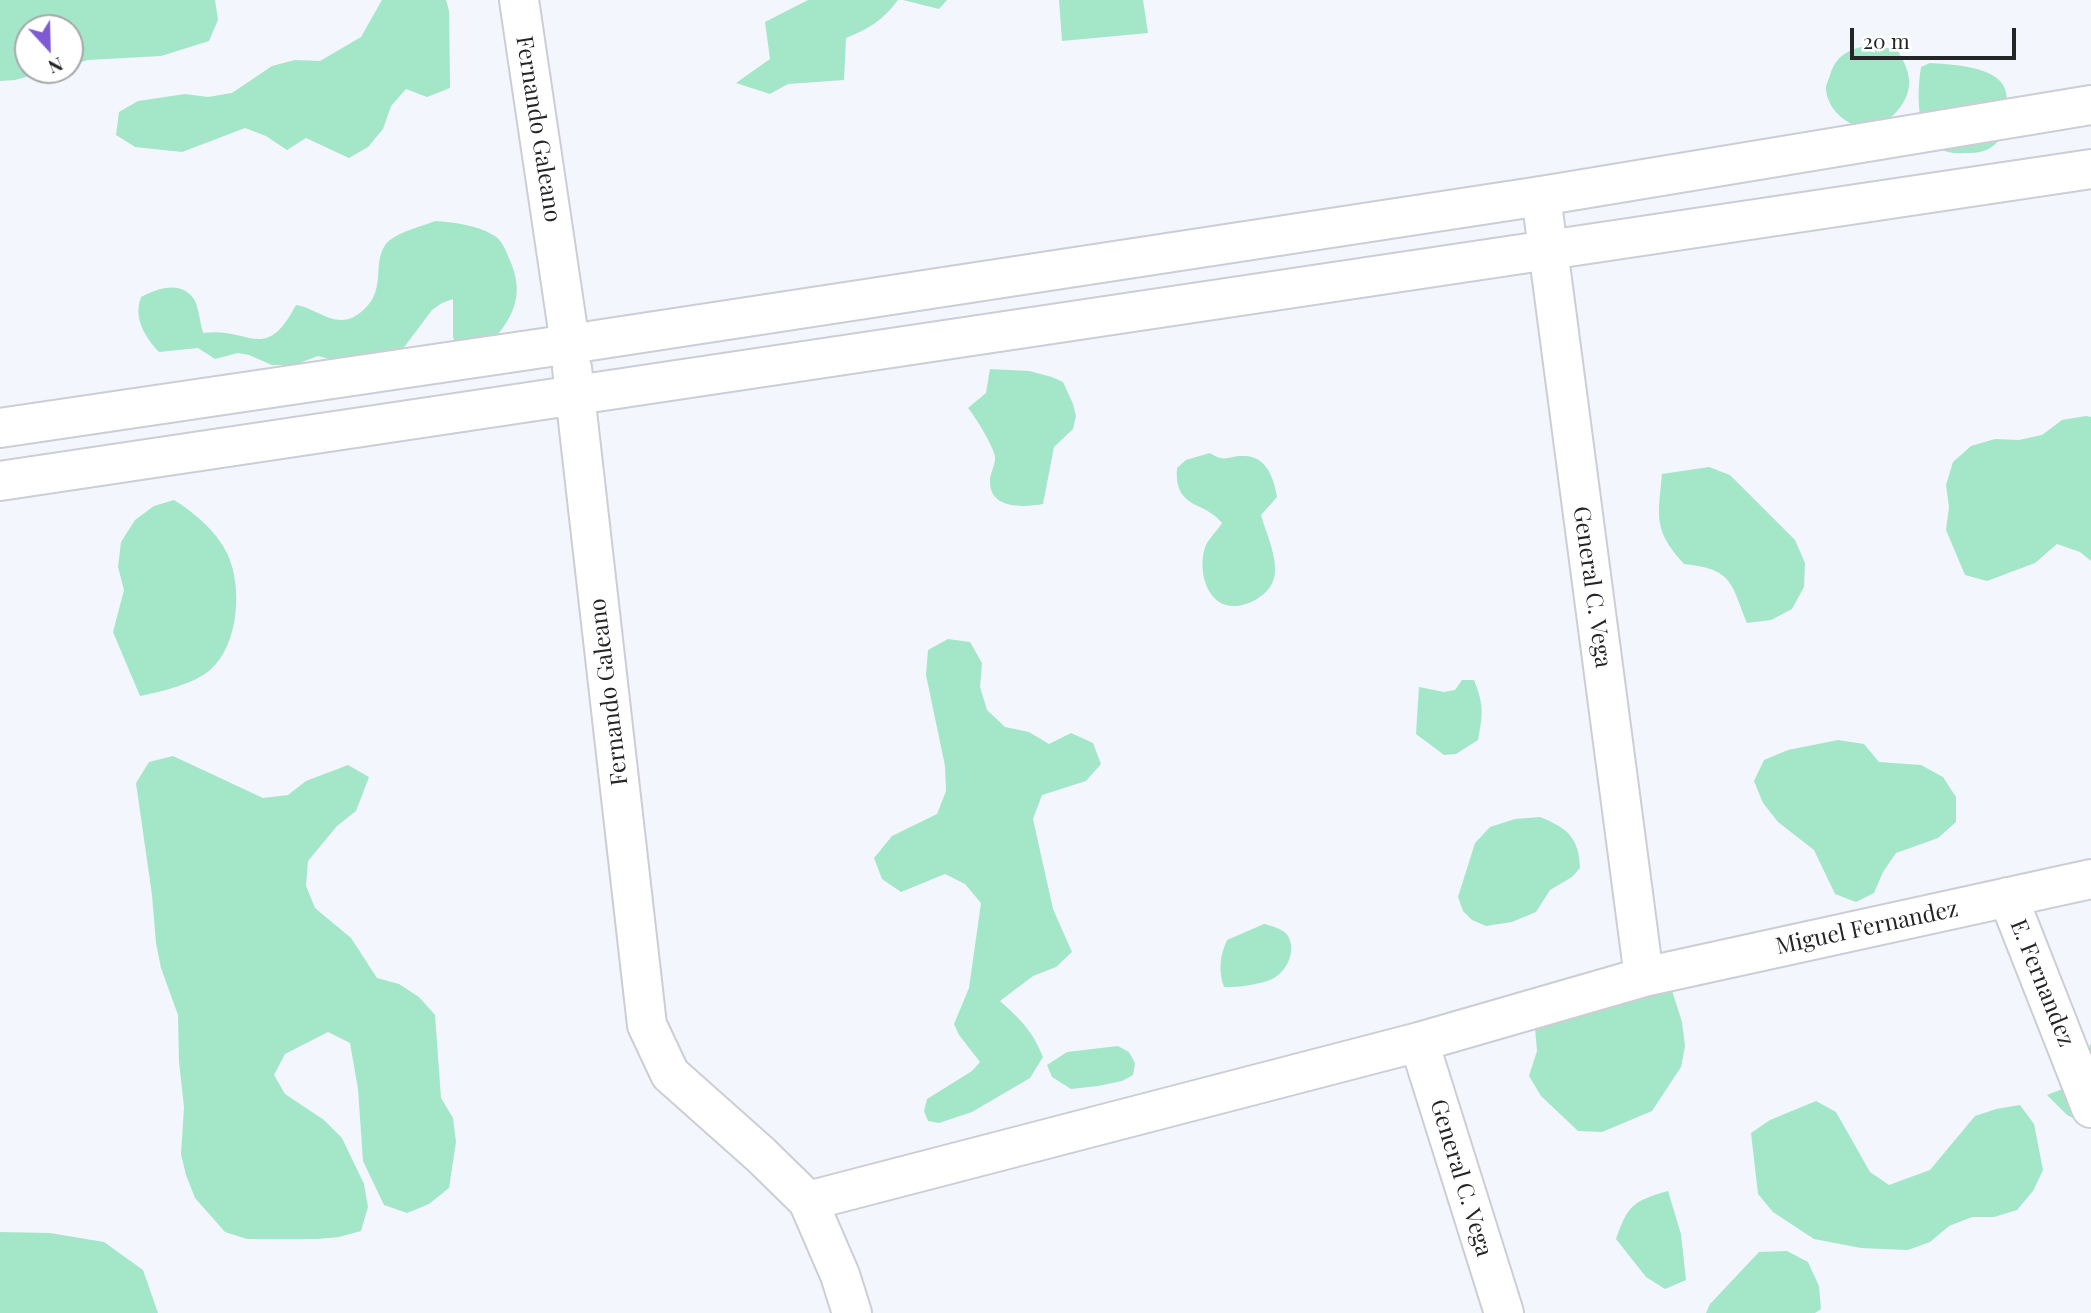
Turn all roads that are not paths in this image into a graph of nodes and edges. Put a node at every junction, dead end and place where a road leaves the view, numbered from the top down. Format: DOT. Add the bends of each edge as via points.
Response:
graph roads {
  1 [pos="519,0"];
  2 [pos="2091,104"];
  3 [pos="2091,169"];
  4 [pos="1541,196"];
  5 [pos="1548,250"];
  6 [pos="570,344"];
  7 [pos="575,395"];
  8 [pos="0,428"];
  9 [pos="0,481"];
  10 [pos="2091,879"];
  11 [pos="2008,897"];
  12 [pos="1644,977"];
  13 [pos="1419,1042"];
  14 [pos="2091,1108"];
  15 [pos="808,1201"];
  16 [pos="852,1313"];
  17 [pos="1504,1313"];
  1 -- 6 [label="street, Fernando Galeano"];
  2 -- 4 [label="street"];
  3 -- 5 [label="street"];
  4 -- 5 [label="street, General C. Vega"];
  4 -- 6 [label="street"];
  5 -- 7 [label="street"];
  5 -- 12 [label="street, General C. Vega"];
  6 -- 7 [label="street, Fernando Galeano"];
  6 -- 8 [label="street"];
  7 -- 9 [label="street"];
  7 -- 15 [label="street, Fernando Galeano" via="647,1025 670,1074"];
  10 -- 11 [label="street, Miguel Fernandez"];
  11 -- 12 [label="street, Miguel Fernandez"];
  11 -- 14 [label="street, E. Fernandez"];
  12 -- 13 [label="street, Miguel Fernandez"];
  13 -- 15 [label="street, Miguel Fernandez"];
  13 -- 17 [label="street, General C. Vega"];
  15 -- 16 [label="street, Fernando Galeano"];
}
